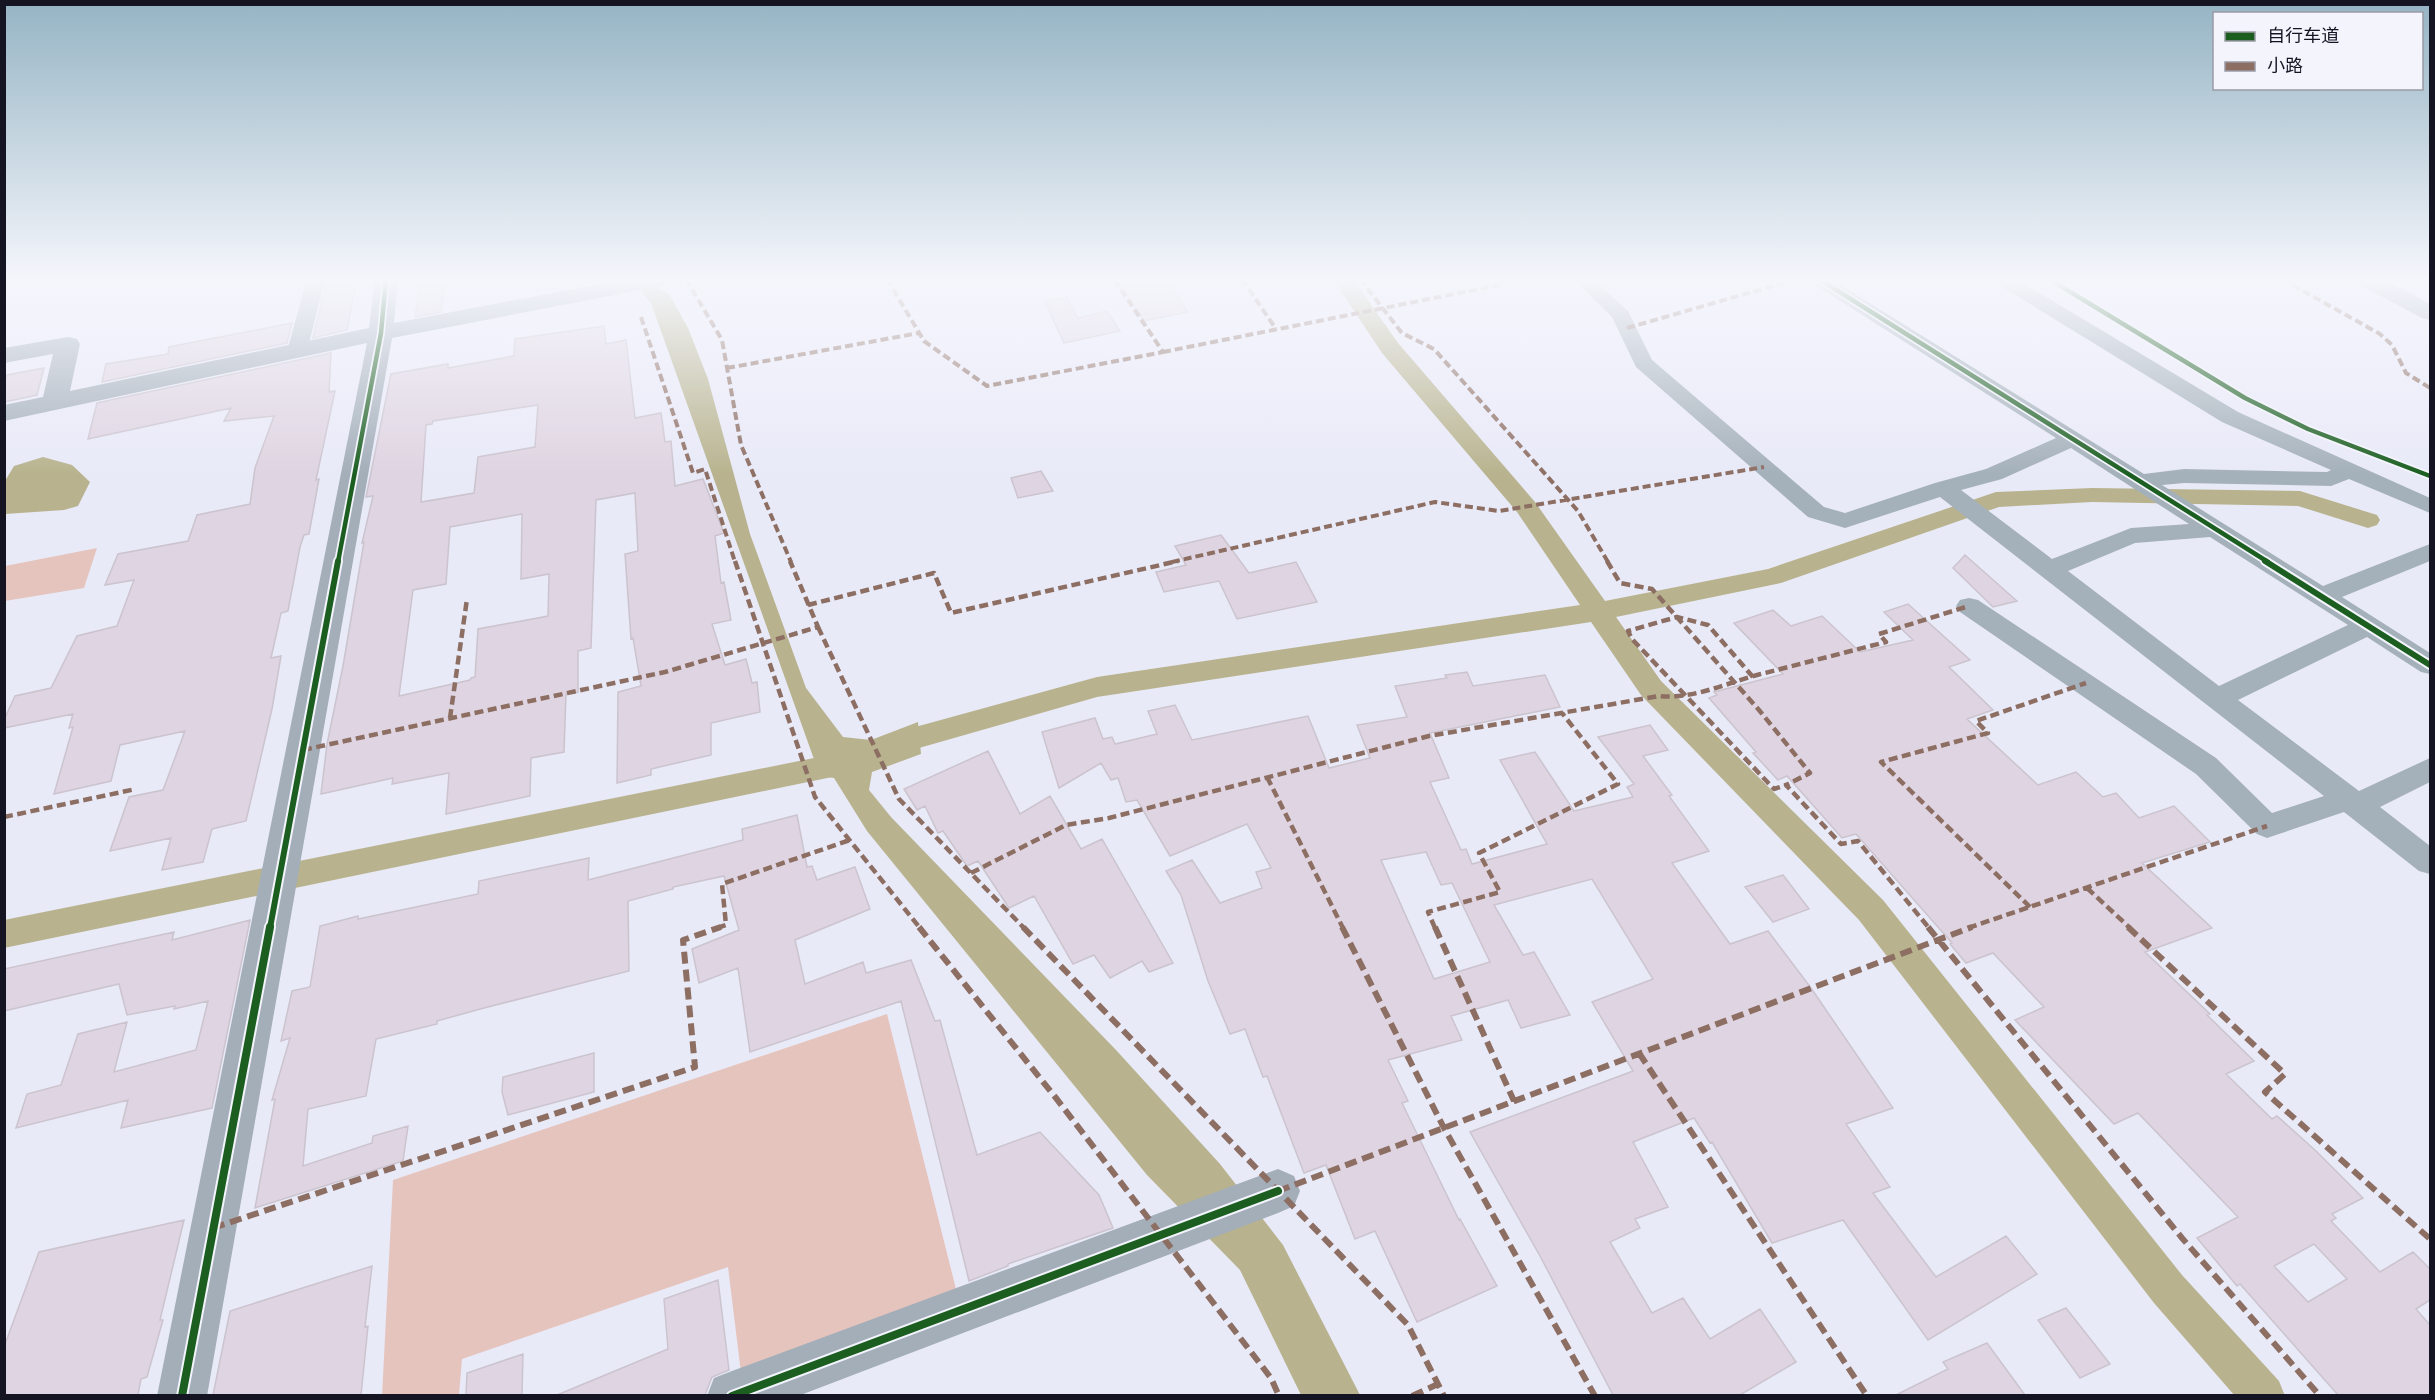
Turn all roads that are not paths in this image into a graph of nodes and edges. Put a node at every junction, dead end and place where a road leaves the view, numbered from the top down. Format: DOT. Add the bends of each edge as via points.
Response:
graph roads {
  1 [pos="66,344"];
  2 [pos="68,344"];
  3 [pos="299,344"];
  4 [pos="328,344"];
  5 [pos="379,344"];
  6 [pos="1634,344"];
  7 [pos="1923,344"];
  8 [pos="2110,344"];
  9 [pos="297,351"];
  10 [pos="4,356"];
  11 [pos="54,403"];
  12 [pos="4,413"];
  13 [pos="2073,439"];
  14 [pos="2370,453"];
  15 [pos="2357,474"];
  16 [pos="2140,481"];
  17 [pos="1943,488"];
  18 [pos="2430,506"];
  19 [pos="2215,529"];
  20 [pos="2430,552"];
  21 [pos="2052,570"];
  22 [pos="2322,596"];
  23 [pos="1969,606"];
  24 [pos="2369,626"];
  25 [pos="2430,665"];
  26 [pos="2218,698"];
  27 [pos="2430,769"];
  28 [pos="2352,801"];
  29 [pos="2430,862"];
  30 [pos="1278,1191"];
  31 [pos="182,1395"];
  32 [pos="732,1395"];
  1 -- 10 [label="street"];
  2 -- 11 [label="street"];
  3 -- 9 [label="street"];
  4 -- 9 [label="street"];
  5 -- 31 [label="street"];
  6 -- 17 [label="street" via="1643,363 1816,512 1845,521"];
  7 -- 13 [label="street"];
  8 -- 15 [label="street" via="2230,417"];
  9 -- 11 [label="street"];
  11 -- 12 [label="street"];
  13 -- 16 [label="street"];
  13 -- 17 [label="street" via="1994,474"];
  14 -- 15 [label="street"];
  15 -- 16 [label="street" via="2331,479 2184,476"];
  15 -- 18 [label="street"];
  16 -- 19 [label="street"];
  17 -- 21 [label="street"];
  19 -- 21 [label="street" via="2131,536"];
  19 -- 22 [label="street"];
  20 -- 22 [label="street"];
  21 -- 26 [label="street"];
  22 -- 24 [label="street"];
  23 -- 28 [label="street" via="2206,766 2266,826"];
  24 -- 25 [label="street"];
  24 -- 26 [label="street"];
  26 -- 28 [label="street"];
  27 -- 28 [label="street" via="2380,796"];
  28 -- 29 [label="street"];
  30 -- 32 [label="street"];
}
